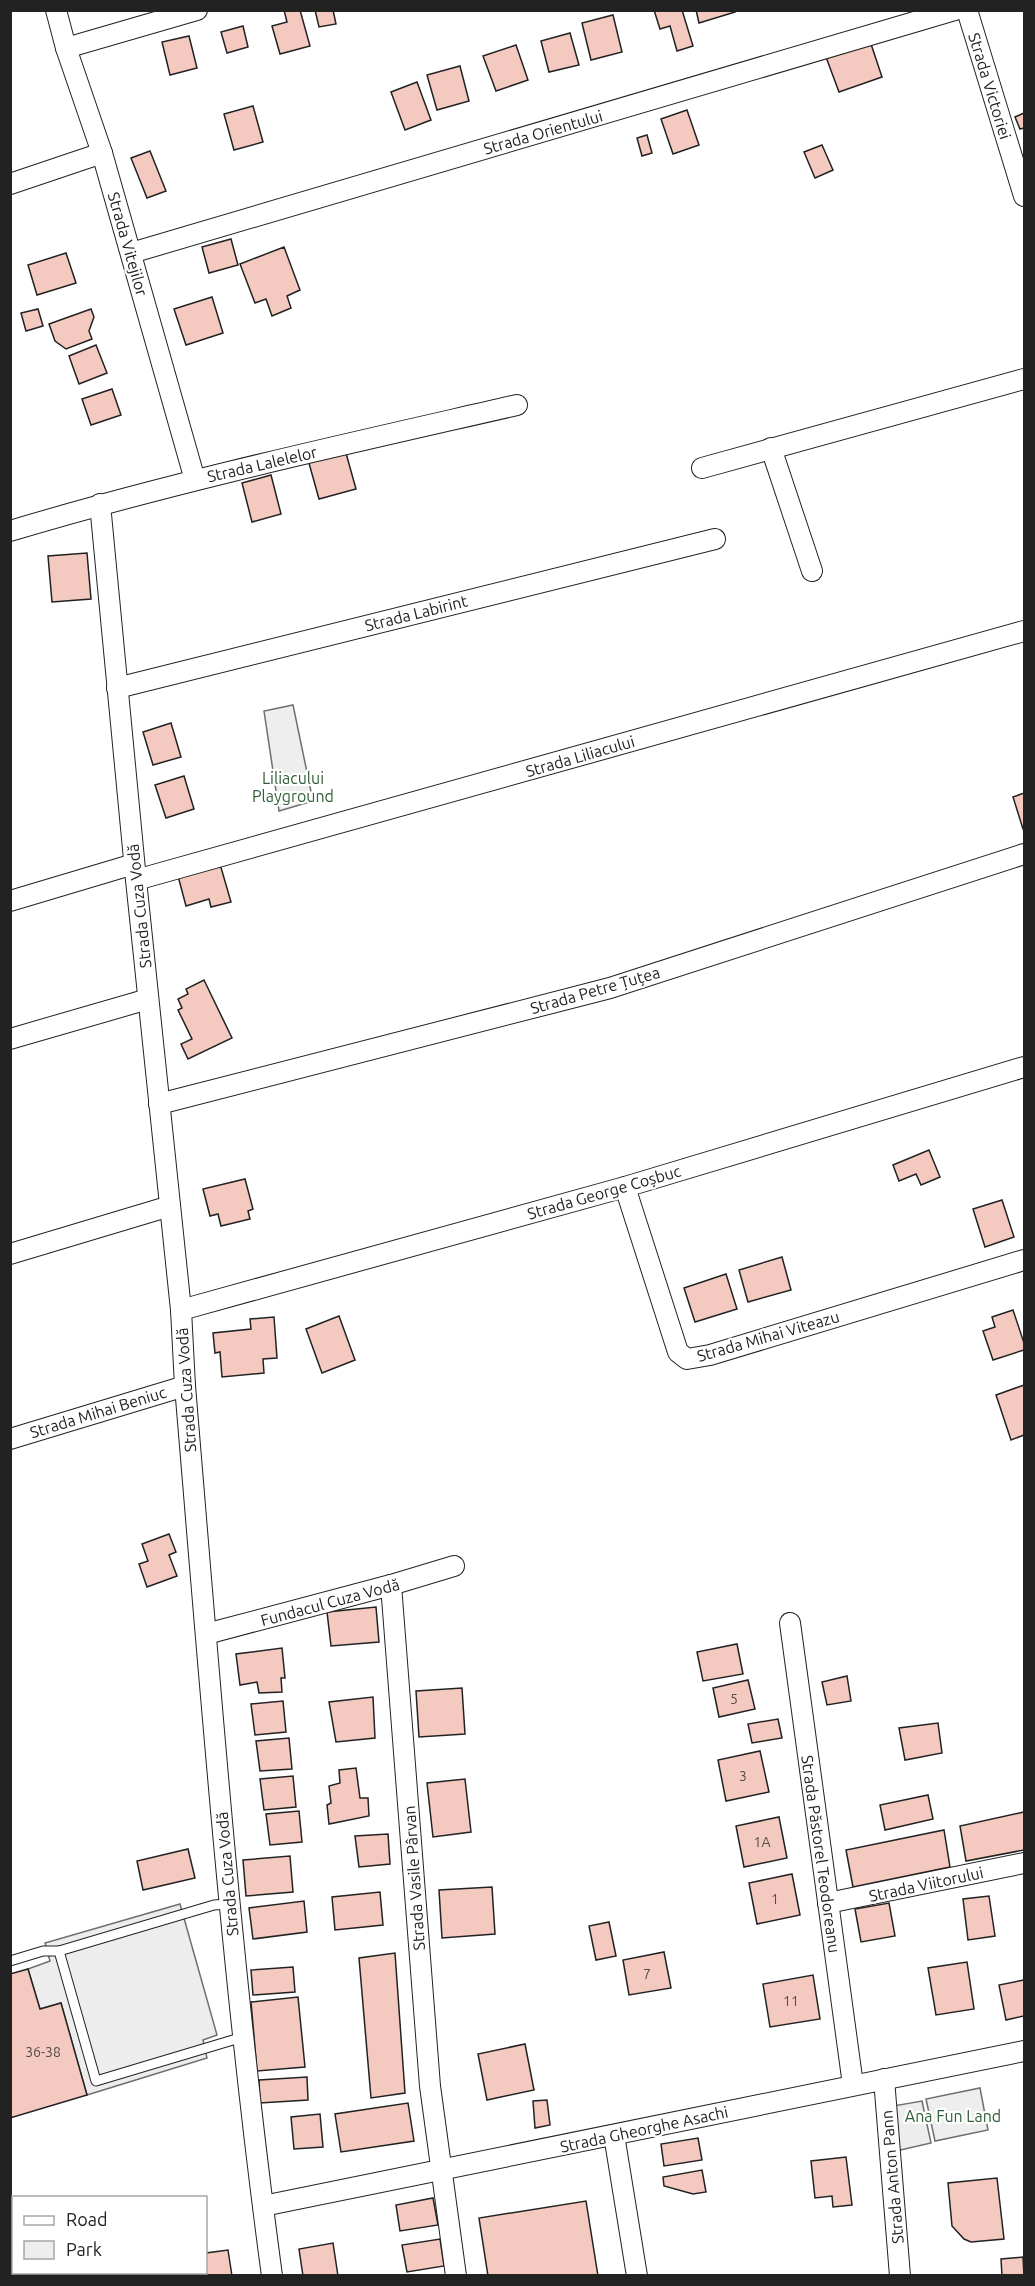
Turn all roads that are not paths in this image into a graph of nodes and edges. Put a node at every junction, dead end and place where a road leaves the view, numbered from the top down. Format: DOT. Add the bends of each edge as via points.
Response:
graph roads {
  1 [pos="56,10"];
  2 [pos="197,10"];
  3 [pos="955,10"];
  4 [pos="967,10"];
  5 [pos="66,48"];
  6 [pos="102,153"];
  7 [pos="10,184"];
  8 [pos="1024,196"];
  9 [pos="131,253"];
  10 [pos="1024,379"];
  11 [pos="517,405"];
  12 [pos="771,448"];
  13 [pos="702,468"];
  14 [pos="195,480"];
  15 [pos="100,504"];
  16 [pos="10,531"];
  17 [pos="715,539"];
  18 [pos="812,571"];
  19 [pos="1024,631"];
  20 [pos="117,688"];
  21 [pos="1024,855"];
  22 [pos="135,872"];
  23 [pos="10,901"];
  24 [pos="148,999"];
  25 [pos="10,1039"];
  26 [pos="1024,1067"];
  27 [pos="159,1104"];
  28 [pos="625,1187"];
  29 [pos="170,1206"];
  30 [pos="10,1254"];
  31 [pos="1024,1260"];
  32 [pos="181,1310"];
  33 [pos="185,1386"];
  34 [pos="10,1439"];
  35 [pos="454,1566"];
  36 [pos="392,1585"];
  37 [pos="790,1623"];
  38 [pos="206,1634"];
  39 [pos="1024,1863"];
  40 [pos="828,1903"];
  41 [pos="229,1904"];
  42 [pos="59,1951"];
  43 [pos="10,1961"];
  44 [pos="243,2037"];
  45 [pos="1024,2051"];
  46 [pos="884,2079"];
  47 [pos="853,2085"];
  48 [pos="614,2135"];
  49 [pos="441,2170"];
  50 [pos="263,2206"];
  51 [pos="272,2276"];
  52 [pos="456,2276"];
  53 [pos="637,2276"];
  54 [pos="900,2276"];
  1 -- 5 [label="street, Strada Vitejilor"];
  2 -- 5 [label="street"];
  3 -- 9 [label="street, Strada Orientului"];
  4 -- 8 [label="street, Strada Victoriei"];
  5 -- 6 [label="street, Strada Vitejilor"];
  6 -- 7 [label="street"];
  6 -- 9 [label="street, Strada Vitejilor"];
  9 -- 14 [label="street, Strada Vitejilor"];
  10 -- 12 [label="street"];
  11 -- 14 [label="street, Strada Lalelelor"];
  12 -- 13 [label="street"];
  12 -- 18 [label="street"];
  14 -- 15 [label="street, Strada Lalelelor"];
  15 -- 16 [label="street, Strada Lalelelor"];
  15 -- 20 [label="street, Strada Cuza Vodă"];
  17 -- 20 [label="street, Strada Labirint"];
  19 -- 22 [label="street, Strada Liliacului"];
  20 -- 22 [label="street, Strada Cuza Vodă"];
  21 -- 27 [label="street, Strada Petre Țuțea" via="610,988"];
  22 -- 23 [label="street, Strada Liliacului"];
  22 -- 24 [label="street, Strada Cuza Vodă"];
  24 -- 25 [label="street"];
  24 -- 27 [label="street, Strada Cuza Vodă"];
  26 -- 28 [label="street, Strada George Coșbuc"];
  27 -- 29 [label="street, Strada Cuza Vodă"];
  28 -- 31 [label="street, Strada Mihai Viteazu" via="678,1352 687,1359"];
  28 -- 32 [label="street, Strada George Coșbuc"];
  29 -- 30 [label="street"];
  29 -- 32 [label="street, Strada Cuza Vodă"];
  32 -- 33 [label="street, Strada Cuza Vodă"];
  33 -- 34 [label="street, Strada Mihai Beniuc"];
  33 -- 38 [label="street, Strada Cuza Vodă"];
  35 -- 36 [label="street, Fundacul Cuza Vodă"];
  36 -- 38 [label="street, Fundacul Cuza Vodă"];
  36 -- 49 [label="street, Strada Vasile Pârvan" via="430,2086"];
  37 -- 40 [label="street, Strada Păstorel Teodoreanu"];
  38 -- 41 [label="street, Strada Cuza Vodă"];
  39 -- 40 [label="street, Strada Viitorului"];
  40 -- 47 [label="street, Strada Păstorel Teodoreanu"];
  41 -- 42 [label="lane" via="203,1908"];
  41 -- 44 [label="street, Strada Cuza Vodă"];
  42 -- 43 [label="lane" via="43,1951"];
  42 -- 44 [label="lane" via="96,2081"];
  44 -- 50 [label="street, Strada Cuza Vodă"];
  45 -- 46 [label="street, Strada Gheorghe Asachi"];
  46 -- 47 [label="street, Strada Gheorghe Asachi"];
  46 -- 54 [label="street, Strada Anton Pann"];
  47 -- 48 [label="street, Strada Gheorghe Asachi"];
  48 -- 49 [label="street, Strada Gheorghe Asachi"];
  48 -- 53 [label="street"];
  49 -- 50 [label="street, Strada Gheorghe Asachi"];
  49 -- 52 [label="street, Strada Vasile Pârvan"];
  50 -- 51 [label="street, Strada Cuza Vodă"];
}
